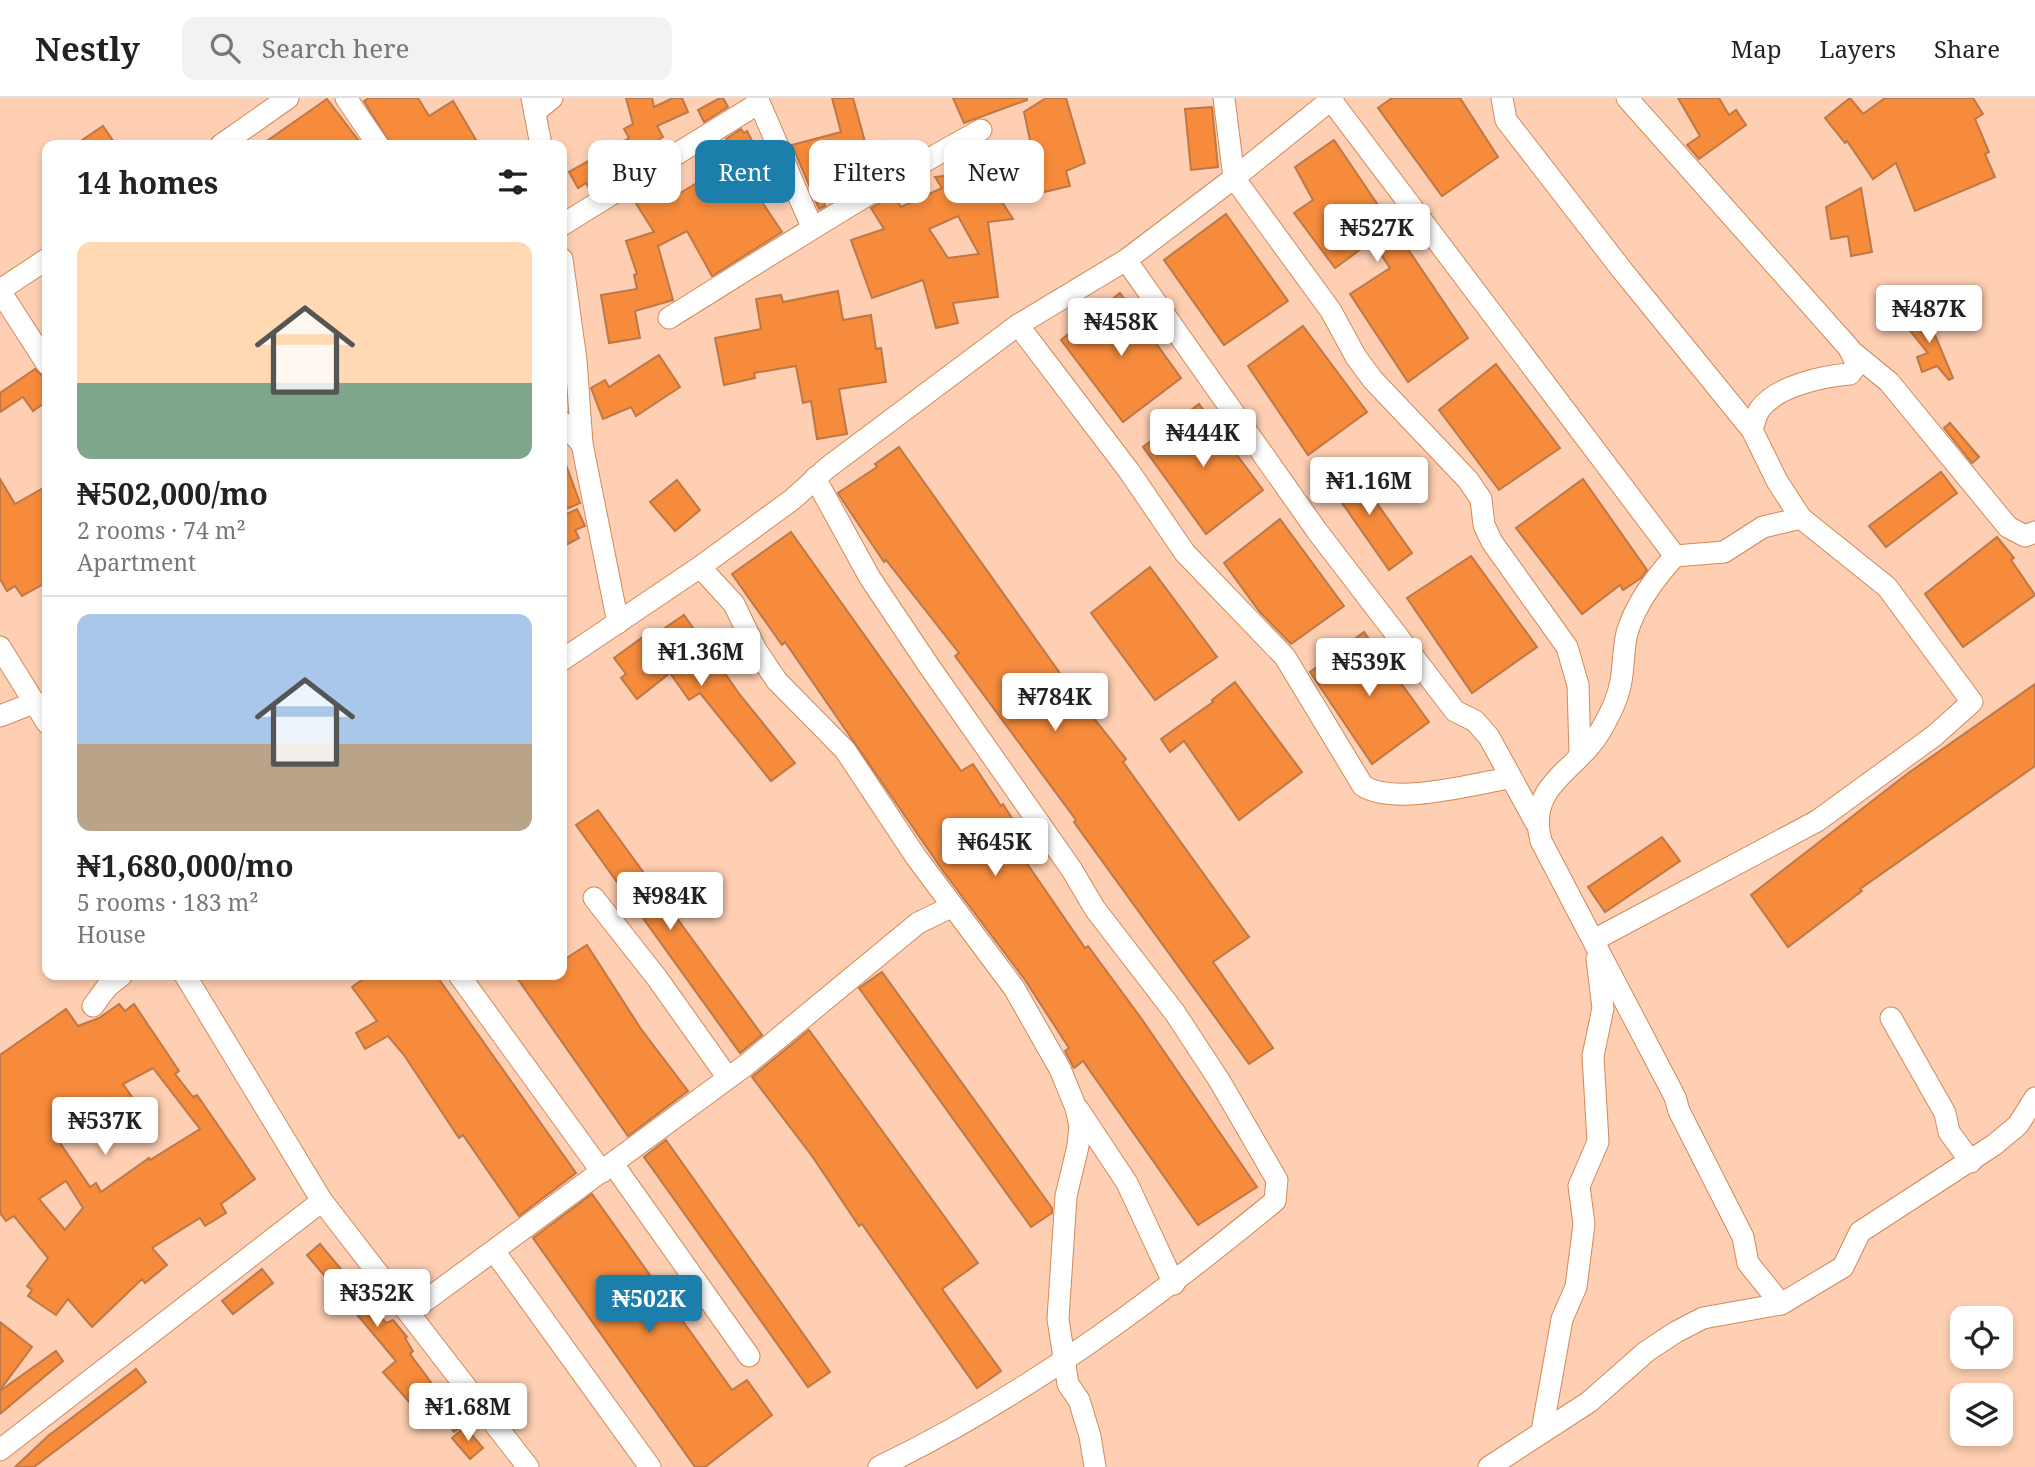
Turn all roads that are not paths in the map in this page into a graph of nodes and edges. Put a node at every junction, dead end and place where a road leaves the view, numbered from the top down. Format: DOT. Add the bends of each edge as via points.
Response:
graph roads {
  1 [pos="288,98"];
  2 [pos="346,98"];
  3 [pos="552,98"];
  4 [pos="1224,98"];
  5 [pos="1502,98"];
  6 [pos="1627,98"];
  7 [pos="1332,99"];
  8 [pos="758,100"];
  9 [pos="533,105"];
  10 [pos="981,130"];
  11 [pos="228,140"];
  12 [pos="375,140"];
  13 [pos="540,140"];
  14 [pos="1234,178"];
  15 [pos="567,222"];
  16 [pos="812,226"];
  17 [pos="1126,260"];
  18 [pos="42,262"];
  19 [pos="0,290"];
  20 [pos="567,295"];
  21 [pos="669,318"];
  22 [pos="1018,325"];
  23 [pos="1849,348"];
  24 [pos="42,356"];
  25 [pos="567,428"];
  26 [pos="1752,430"];
  27 [pos="582,444"];
  28 [pos="815,478"];
  29 [pos="1801,518"];
  30 [pos="2035,532"];
  31 [pos="1675,556"];
  32 [pos="700,568"];
  33 [pos="618,623"];
  34 [pos="0,647"];
  35 [pos="567,657"];
  36 [pos="36,702"];
  37 [pos="42,713"];
  38 [pos="0,716"];
  39 [pos="1580,754"];
  40 [pos="1510,778"];
  41 [pos="1536,823"];
  42 [pos="594,898"];
  43 [pos="953,906"];
  44 [pos="1594,940"];
  45 [pos="116,980"];
  46 [pos="188,980"];
  47 [pos="463,980"];
  48 [pos="93,1006"];
  49 [pos="1891,1018"];
  50 [pos="728,1078"];
  51 [pos="2035,1098"];
  52 [pos="1076,1108"];
  53 [pos="1971,1162"];
  54 [pos="608,1168"];
  55 [pos="323,1200"];
  56 [pos="494,1251"];
  57 [pos="1174,1284"];
  58 [pos="1782,1304"];
  59 [pos="410,1312"];
  60 [pos="749,1356"];
  61 [pos="1066,1360"];
  62 [pos="1542,1431"];
  63 [pos="0,1450"];
  64 [pos="528,1467"];
  65 [pos="650,1467"];
  66 [pos="879,1467"];
  67 [pos="1095,1467"];
  68 [pos="1489,1467"];
  1 -- 11 [label="street"];
  2 -- 12 [label="street"];
  3 -- 9 [label="street"];
  4 -- 14 [label="street"];
  5 -- 26 [label="street" via="1506,120"];
  6 -- 23 [label="street"];
  7 -- 14 [label="street"];
  7 -- 31 [label="street"];
  8 -- 15 [label="street"];
  8 -- 16 [label="street"];
  9 -- 13 [label="street"];
  10 -- 16 [label="street"];
  14 -- 17 [label="street"];
  14 -- 39 [label="street" via="1331,311 1373,380 1468,480 1480,499 1492,542 1567,647 1578,685"];
  16 -- 21 [label="street"];
  17 -- 22 [label="street"];
  17 -- 40 [label="street" via="1317,531 1455,711 1489,737"];
  18 -- 19 [label="street"];
  19 -- 24 [label="street"];
  20 -- 27 [label="street"];
  22 -- 28 [label="street"];
  22 -- 40 [label="street" via="1185,553 1285,657 1363,786 1394,794"];
  23 -- 26 [label="street" via="1855,370 1779,394 1759,410"];
  23 -- 30 [label="street" via="1889,382 2008,527 2025,536"];
  25 -- 27 [label="street"];
  26 -- 29 [label="street"];
  27 -- 33 [label="street"];
  28 -- 32 [label="street"];
  28 -- 57 [label="street" via="885,600 1072,870 1094,909 1182,1024 1277,1180 1275,1200"];
  29 -- 31 [label="street" via="1763,527 1724,552"];
  29 -- 44 [label="street" via="1887,587 1972,702 1934,736 1816,821"];
  31 -- 39 [label="street" via="1635,612 1617,698 1597,737"];
  32 -- 33 [label="street"];
  32 -- 43 [label="street" via="734,604 777,681 845,750"];
  33 -- 35 [label="street"];
  34 -- 36 [label="street"];
  36 -- 37 [label="street"];
  36 -- 38 [label="street"];
  39 -- 41 [label="street" via="1545,792"];
  40 -- 41 [label="street"];
  41 -- 44 [label="street" via="1541,841"];
  42 -- 50 [label="street"];
  43 -- 50 [label="street" via="918,923"];
  43 -- 52 [label="street" via="1014,988 1060,1069"];
  44 -- 58 [label="street" via="1743,1237 1748,1263"];
  44 -- 62 [label="street" via="1603,1008 1593,1056 1598,1142 1579,1186 1584,1224 1576,1287 1562,1318"];
  45 -- 48 [label="street"];
  46 -- 55 [label="street"];
  47 -- 54 [label="street"];
  49 -- 53 [label="street" via="1945,1113 1950,1132"];
  50 -- 54 [label="street"];
  51 -- 53 [label="street" via="2018,1125"];
  52 -- 57 [label="street" via="1127,1183"];
  52 -- 61 [label="street" via="1078,1146 1066,1196 1058,1312"];
  53 -- 58 [label="street" via="1860,1232 1843,1267"];
  54 -- 56 [label="street"];
  54 -- 60 [label="street"];
  55 -- 59 [label="street"];
  55 -- 63 [label="street"];
  56 -- 59 [label="street"];
  56 -- 65 [label="street"];
  57 -- 61 [label="street"];
  58 -- 62 [label="street" via="1703,1318 1647,1351 1589,1402"];
  59 -- 64 [label="street"];
  61 -- 66 [label="street" via="956,1427"];
  61 -- 67 [label="street"];
  62 -- 68 [label="street"];
}
